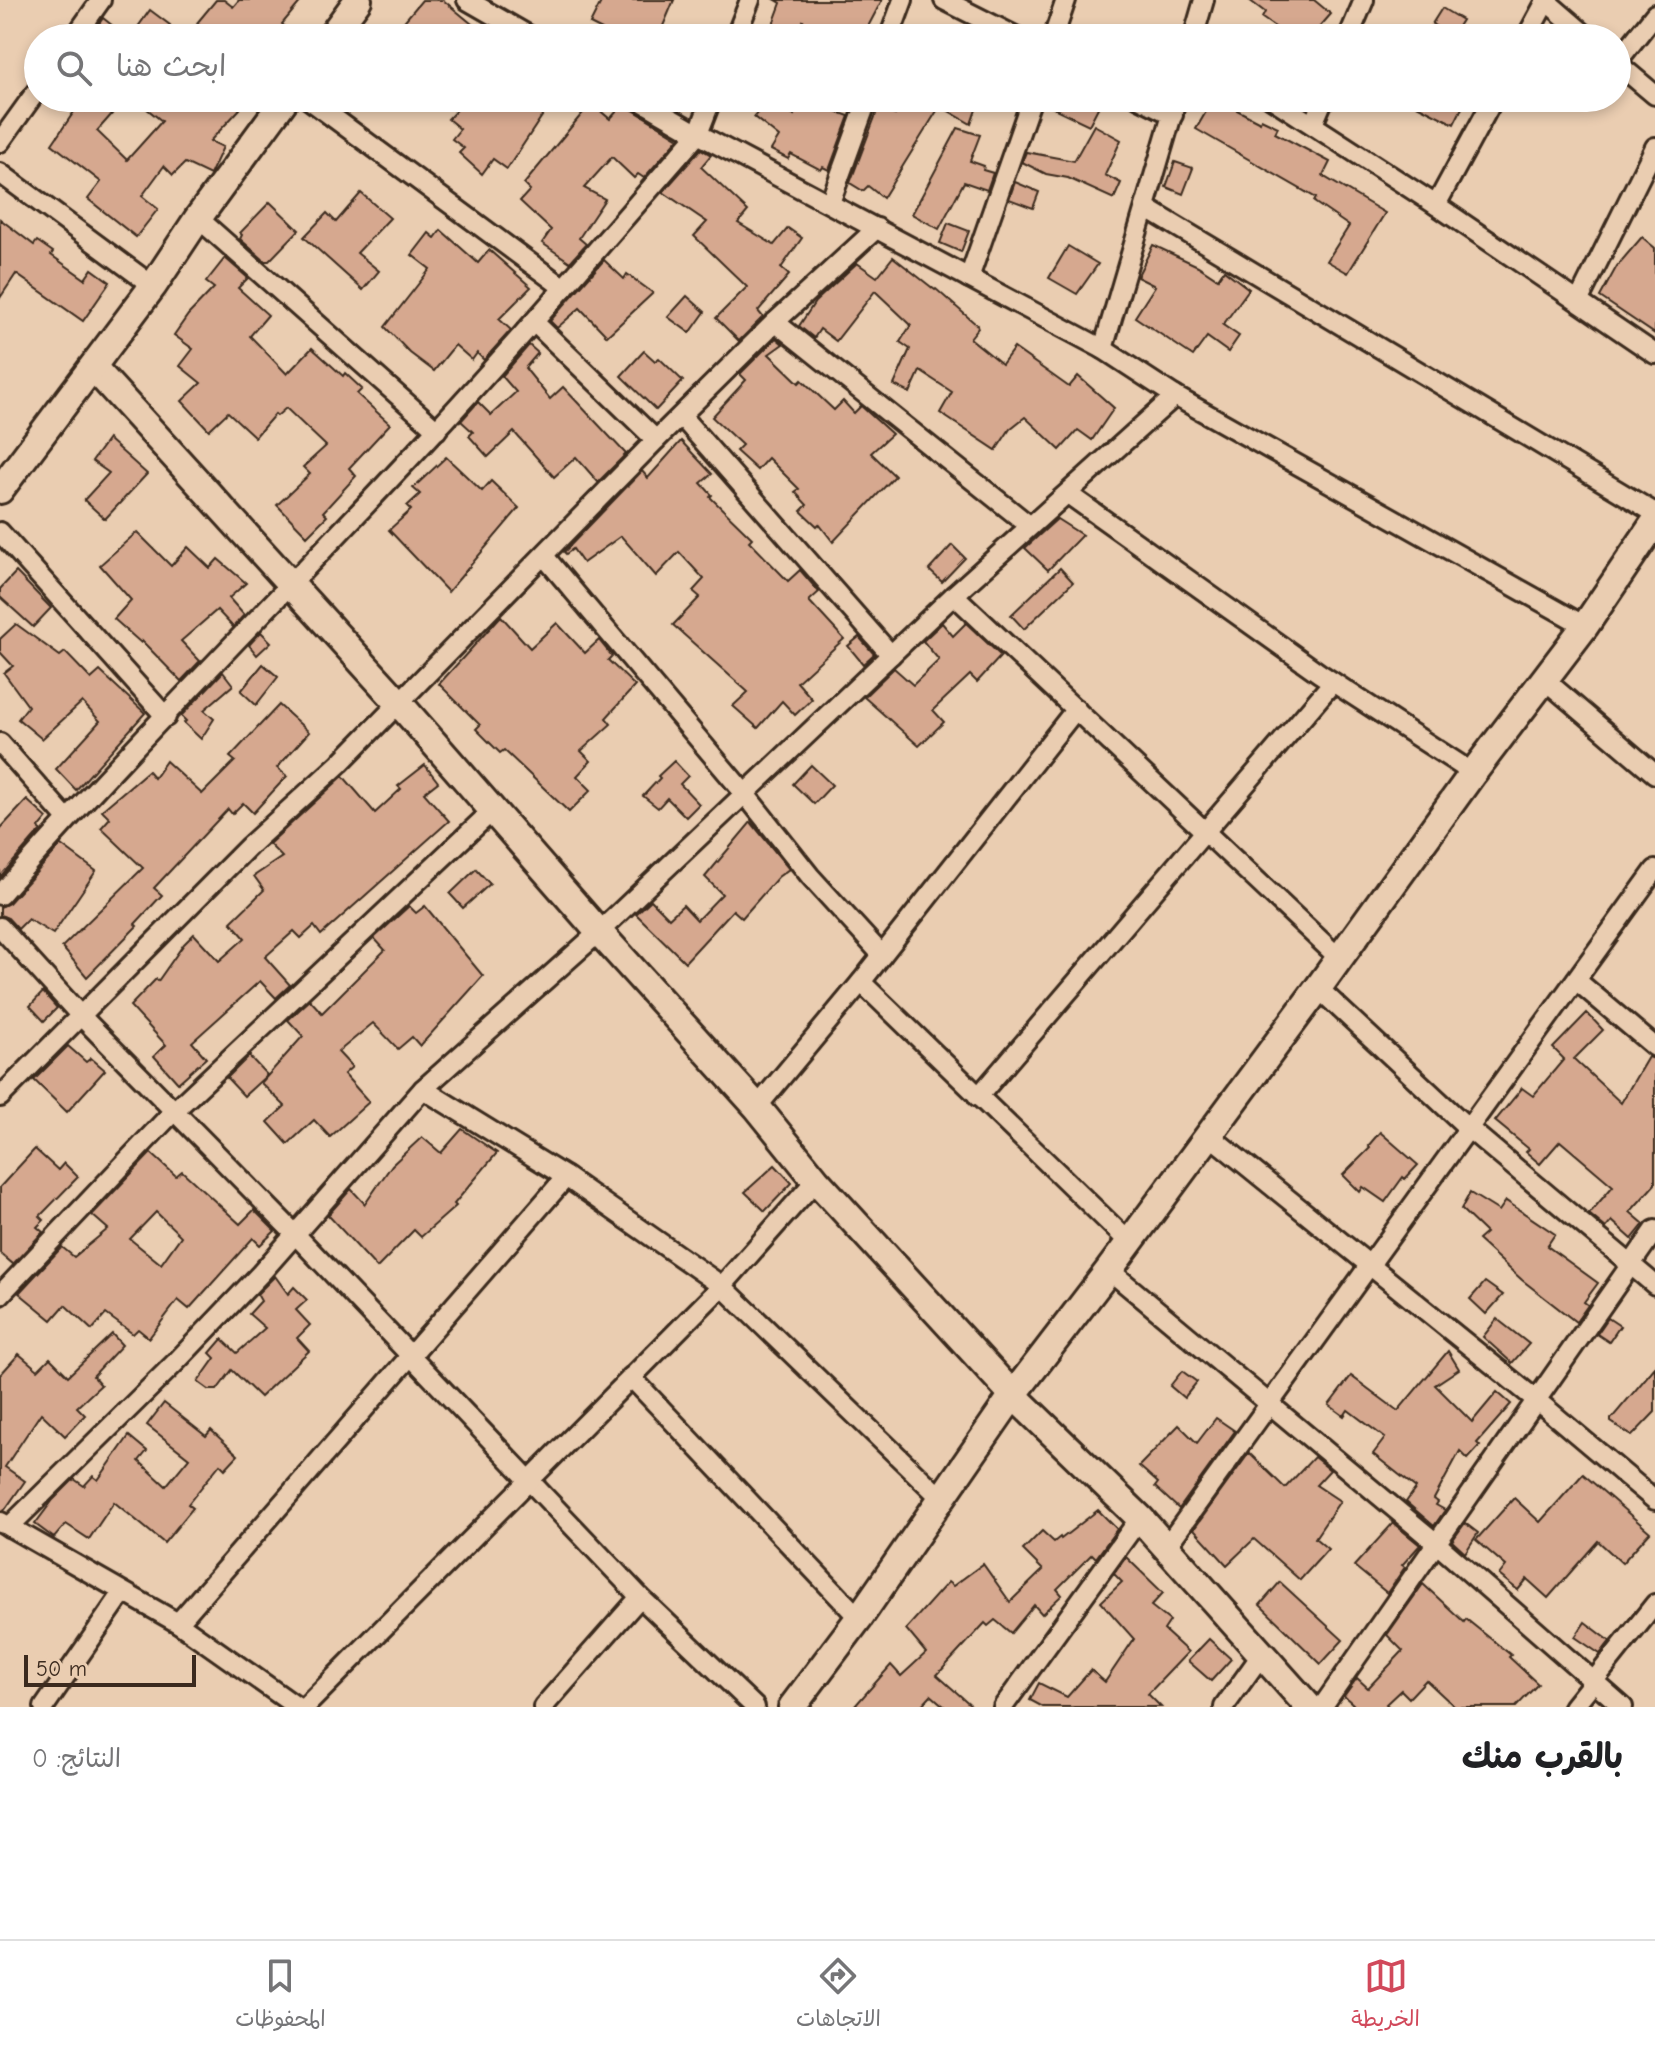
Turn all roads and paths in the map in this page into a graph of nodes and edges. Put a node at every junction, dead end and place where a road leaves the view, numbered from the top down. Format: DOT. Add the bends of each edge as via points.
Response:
graph roads {
  1 [pos="101,0"];
  2 [pos="358,0"];
  3 [pos="467,0"];
  4 [pos="750,0"];
  5 [pos="903,0"];
  6 [pos="944,0"];
  7 [pos="1066,0"];
  8 [pos="1364,0"];
  9 [pos="1546,0"];
  10 [pos="1202,1"];
  11 [pos="1655,14"];
  12 [pos="84,24"];
  13 [pos="340,24"];
  14 [pos="509,24"];
  15 [pos="741,24"];
  16 [pos="894,24"];
  17 [pos="991,24"];
  18 [pos="1058,24"];
  19 [pos="1196,24"];
  20 [pos="1354,24"];
  21 [pos="1533,24"];
  22 [pos="1573,24"];
  23 [pos="1631,44"];
  24 [pos="1631,74"];
  25 [pos="1655,95"];
  26 [pos="24,109"];
  27 [pos="276,112"];
  28 [pos="326,112"];
  29 [pos="660,112"];
  30 [pos="707,112"];
  31 [pos="863,112"];
  32 [pos="1027,112"];
  33 [pos="1173,112"];
  34 [pos="1294,112"];
  35 [pos="1318,112"];
  36 [pos="1486,112"];
  37 [pos="1313,124"];
  38 [pos="698,134"];
  39 [pos="0,142"];
  40 [pos="1655,147"];
  41 [pos="0,173"];
  42 [pos="830,203"];
  43 [pos="1436,205"];
  44 [pos="1146,208"];
  45 [pos="198,218"];
  46 [pos="877,228"];
  47 [pos="969,278"];
  48 [pos="153,286"];
  49 [pos="564,288"];
  50 [pos="1579,300"];
  51 [pos="534,322"];
  52 [pos="775,322"];
  53 [pos="1103,349"];
  54 [pos="1655,354"];
  55 [pos="93,367"];
  56 [pos="1175,396"];
  57 [pos="681,416"];
  58 [pos="437,430"];
  59 [pos="656,440"];
  60 [pos="0,490"];
  61 [pos="1068,494"];
  62 [pos="1655,513"];
  63 [pos="1655,522"];
  64 [pos="1030,526"];
  65 [pos="0,532"];
  66 [pos="544,556"];
  67 [pos="292,583"];
  68 [pos="954,595"];
  69 [pos="1585,626"];
  70 [pos="891,655"];
  71 [pos="1545,680"];
  72 [pos="1333,682"];
  73 [pos="398,702"];
  74 [pos="1076,709"];
  75 [pos="166,717"];
  76 [pos="0,743"];
  77 [pos="1473,773"];
  78 [pos="1655,774"];
  79 [pos="745,794"];
  80 [pos="492,811"];
  81 [pos="67,819"];
  82 [pos="1205,832"];
  83 [pos="1655,870"];
  84 [pos="0,895"];
  85 [pos="0,927"];
  86 [pos="599,932"];
  87 [pos="882,955"];
  88 [pos="1339,958"];
  89 [pos="1576,980"];
  90 [pos="861,982"];
  91 [pos="1318,988"];
  92 [pos="80,1015"];
  93 [pos="1655,1047"];
  94 [pos="423,1089"];
  95 [pos="0,1097"];
  96 [pos="978,1097"];
  97 [pos="757,1107"];
  98 [pos="174,1111"];
  99 [pos="1467,1127"];
  100 [pos="1209,1135"];
  101 [pos="566,1177"];
  102 [pos="816,1180"];
  103 [pos="1655,1230"];
  104 [pos="294,1233"];
  105 [pos="1129,1242"];
  106 [pos="1629,1263"];
  107 [pos="1369,1264"];
  108 [pos="1109,1270"];
  109 [pos="1655,1285"];
  110 [pos="722,1286"];
  111 [pos="0,1295"];
  112 [pos="411,1357"];
  113 [pos="631,1377"];
  114 [pos="1013,1395"];
  115 [pos="1535,1399"];
  116 [pos="1269,1403"];
  117 [pos="530,1481"];
  118 [pos="942,1499"];
  119 [pos="1655,1500"];
  120 [pos="1140,1518"];
  121 [pos="4,1524"];
  122 [pos="1436,1543"];
  123 [pos="1166,1547"];
  124 [pos="122,1594"];
  125 [pos="640,1597"];
  126 [pos="1655,1604"];
  127 [pos="859,1618"];
  128 [pos="178,1623"];
  129 [pos="1262,1654"];
  130 [pos="1593,1681"];
  131 [pos="44,1707"];
  132 [pos="297,1707"];
  133 [pos="305,1707"];
  134 [pos="543,1707"];
  135 [pos="755,1707"];
  136 [pos="792,1707"];
  137 [pos="1003,1707"];
  138 [pos="1224,1707"];
  139 [pos="1309,1707"];
  140 [pos="1322,1707"];
  141 [pos="1573,1707"];
  142 [pos="1623,1707"];
  1 -- 12 [label="street"];
  2 -- 13 [label="street"];
  3 -- 14 [label="street"];
  4 -- 15 [label="street"];
  5 -- 16 [label="street"];
  6 -- 17 [label="street"];
  7 -- 18 [label="street"];
  8 -- 20 [label="street"];
  9 -- 21 [label="street"];
  9 -- 22 [label="street"];
  10 -- 19 [label="street"];
  11 -- 23 [label="street"];
  24 -- 25 [label="street"];
  26 -- 39 [label="street"];
  27 -- 45 [label="street"];
  28 -- 49 [label="street"];
  29 -- 38 [label="street"];
  30 -- 38 [label="street"];
  31 -- 42 [label="street"];
  32 -- 47 [label="street"];
  33 -- 44 [label="street"];
  34 -- 37 [label="street"];
  35 -- 37 [label="street"];
  36 -- 43 [label="street"];
  37 -- 43 [label="street"];
  38 -- 42 [label="street"];
  38 -- 49 [label="street"];
  40 -- 50 [label="street"];
  41 -- 48 [label="street"];
  42 -- 46 [label="street"];
  43 -- 50 [label="street"];
  44 -- 53 [label="street"];
  44 -- 62 [label="street"];
  45 -- 48 [label="street"];
  45 -- 58 [label="street"];
  46 -- 47 [label="street"];
  46 -- 52 [label="street"];
  47 -- 53 [label="street"];
  48 -- 55 [label="street"];
  49 -- 51 [label="street"];
  50 -- 54 [label="street"];
  51 -- 58 [label="street"];
  51 -- 59 [label="street"];
  52 -- 57 [label="street"];
  52 -- 64 [label="street"];
  53 -- 56 [label="street"];
  55 -- 60 [label="street"];
  55 -- 67 [label="street"];
  56 -- 61 [label="street"];
  56 -- 69 [label="street"];
  57 -- 59 [label="street"];
  57 -- 70 [label="street"];
  58 -- 67 [label="street"];
  59 -- 66 [label="street"];
  61 -- 64 [label="street"];
  61 -- 72 [label="street"];
  63 -- 69 [label="street"];
  64 -- 68 [label="street"];
  65 -- 75 [label="street"];
  66 -- 73 [label="street"];
  66 -- 79 [label="street"];
  67 -- 73 [label="street"];
  67 -- 75 [label="street"];
  68 -- 70 [label="street"];
  68 -- 74 [label="street"];
  69 -- 71 [label="street"];
  70 -- 79 [label="street"];
  71 -- 77 [label="street"];
  71 -- 78 [label="street"];
  72 -- 77 [label="street"];
  72 -- 82 [label="street"];
  73 -- 80 [label="street"];
  73 -- 92 [label="street"];
  74 -- 82 [label="street"];
  74 -- 87 [label="street"];
  75 -- 81 [label="street"];
  76 -- 81 [label="street"];
  77 -- 88 [label="street"];
  79 -- 86 [label="street"];
  79 -- 87 [label="street"];
  80 -- 86 [label="street"];
  80 -- 98 [label="street"];
  81 -- 84 [label="street"];
  82 -- 88 [label="street"];
  82 -- 96 [label="street"];
  83 -- 89 [label="street"];
  85 -- 92 [label="street"];
  86 -- 94 [label="street"];
  86 -- 97 [label="street"];
  87 -- 90 [label="street"];
  88 -- 91 [label="street"];
  89 -- 93 [label="street"];
  89 -- 99 [label="street"];
  90 -- 96 [label="street"];
  90 -- 97 [label="street"];
  91 -- 99 [label="street"];
  91 -- 100 [label="street"];
  92 -- 95 [label="street"];
  92 -- 98 [label="street"];
  94 -- 101 [label="street"];
  94 -- 104 [label="street"];
  96 -- 105 [label="street"];
  97 -- 102 [label="street"];
  98 -- 104 [label="street"];
  98 -- 111 [label="street"];
  99 -- 106 [label="street"];
  99 -- 107 [label="street"];
  100 -- 105 [label="street"];
  100 -- 107 [label="street"];
  101 -- 110 [label="street"];
  101 -- 112 [label="street"];
  102 -- 110 [label="street"];
  102 -- 114 [label="street"];
  103 -- 106 [label="street"];
  104 -- 112 [label="street"];
  104 -- 121 [label="street" via="176,1362"];
  105 -- 108 [label="street"];
  106 -- 109 [label="street"];
  106 -- 115 [label="street"];
  107 -- 115 [label="street"];
  107 -- 116 [label="street"];
  108 -- 114 [label="street"];
  108 -- 116 [label="street"];
  110 -- 113 [label="street"];
  110 -- 118 [label="street"];
  112 -- 117 [label="street"];
  112 -- 128 [label="street"];
  113 -- 117 [label="street"];
  113 -- 127 [label="street"];
  114 -- 118 [label="street"];
  114 -- 120 [label="street"];
  115 -- 119 [label="street"];
  115 -- 122 [label="street"];
  116 -- 122 [label="street"];
  116 -- 123 [label="street"];
  117 -- 125 [label="street"];
  117 -- 133 [label="street"];
  118 -- 127 [label="street"];
  120 -- 123 [label="street"];
  120 -- 137 [label="street"];
  121 -- 124 [label="street"];
  122 -- 130 [label="street"];
  122 -- 140 [label="street"];
  123 -- 129 [label="street"];
  124 -- 128 [label="street"];
  124 -- 131 [label="street"];
  125 -- 134 [label="street"];
  125 -- 135 [label="street"];
  126 -- 130 [label="street"];
  127 -- 136 [label="street"];
  128 -- 132 [label="street"];
  129 -- 138 [label="street"];
  129 -- 139 [label="street"];
  130 -- 141 [label="street"];
  130 -- 142 [label="street"];
}
